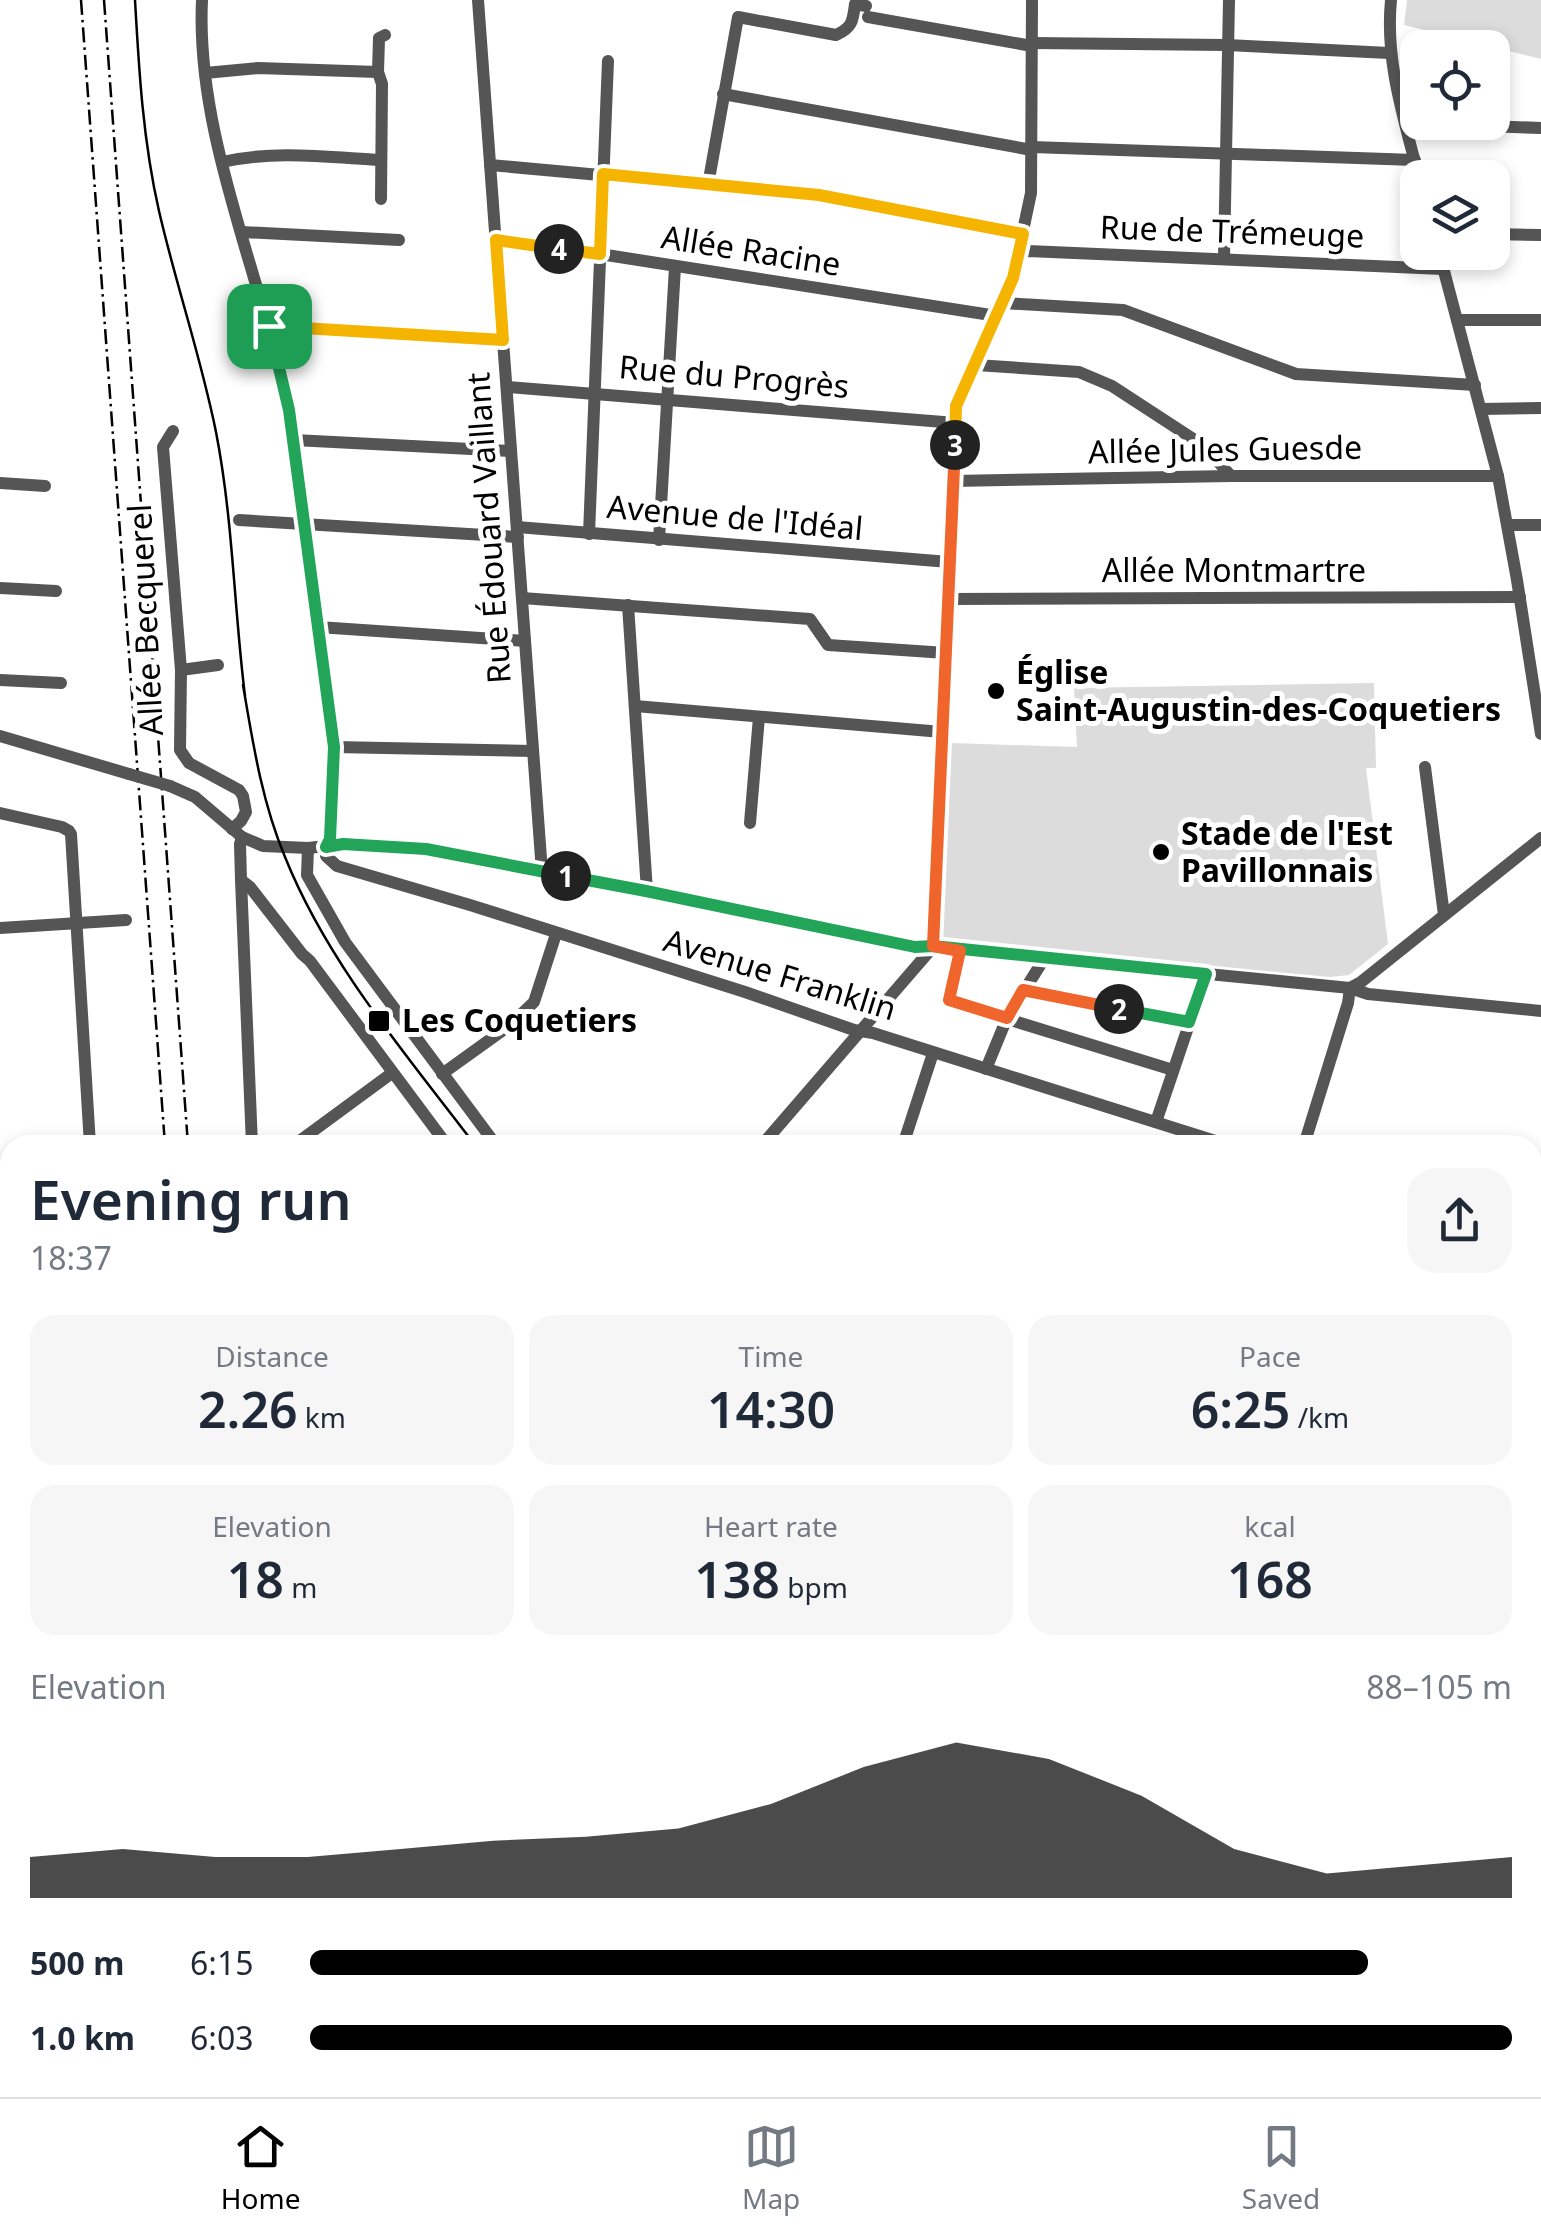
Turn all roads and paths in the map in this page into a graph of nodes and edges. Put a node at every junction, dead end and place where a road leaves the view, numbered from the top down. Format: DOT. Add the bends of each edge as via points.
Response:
graph roads {
  1 [pos="202,0"];
  2 [pos="478,0"];
  3 [pos="1032,0"];
  4 [pos="1229,0"];
  5 [pos="1390,0"];
  6 [pos="384,35"];
  7 [pos="1032,44"];
  8 [pos="1227,44"];
  9 [pos="1389,52"];
  10 [pos="608,61"];
  11 [pos="206,72"];
  12 [pos="378,72"];
  13 [pos="724,94"];
  14 [pos="1400,104"];
  15 [pos="1510,127"];
  16 [pos="1541,128"];
  17 [pos="1409,140"];
  18 [pos="1032,149"];
  19 [pos="1227,154"];
  20 [pos="380,160"];
  21 [pos="1414,160"];
  22 [pos="222,162"];
  23 [pos="490,165"];
  24 [pos="603,174"];
  25 [pos="708,185"];
  26 [pos="381,199"];
  27 [pos="242,232"];
  28 [pos="1023,234"];
  29 [pos="1510,234"];
  30 [pos="1541,235"];
  31 [pos="399,240"];
  32 [pos="496,240"];
  33 [pos="1019,253"];
  34 [pos="600,254"];
  35 [pos="1224,258"];
  36 [pos="1400,267"];
  37 [pos="675,268"];
  38 [pos="1443,270"];
  39 [pos="1000,310"];
  40 [pos="1457,320"];
  41 [pos="1541,320"];
  42 [pos="269,326"];
  43 [pos="503,340"];
  44 [pos="976,365"];
  45 [pos="1474,385"];
  46 [pos="507,387"];
  47 [pos="594,393"];
  48 [pos="666,400"];
  49 [pos="1541,408"];
  50 [pos="1481,409"];
  51 [pos="956,423"];
  52 [pos="173,430"];
  53 [pos="294,440"];
  54 [pos="512,452"];
  55 [pos="1231,476"];
  56 [pos="1498,476"];
  57 [pos="953,482"];
  58 [pos="0,483"];
  59 [pos="44,486"];
  60 [pos="239,520"];
  61 [pos="304,524"];
  62 [pos="1508,525"];
  63 [pos="1541,525"];
  64 [pos="517,532"];
  65 [pos="589,534"];
  66 [pos="659,540"];
  67 [pos="950,562"];
  68 [pos="0,588"];
  69 [pos="56,591"];
  70 [pos="1520,597"];
  71 [pos="522,598"];
  72 [pos="948,599"];
  73 [pos="628,605"];
  74 [pos="318,627"];
  75 [pos="525,641"];
  76 [pos="1534,645"];
  77 [pos="946,653"];
  78 [pos="218,665"];
  79 [pos="180,670"];
  80 [pos="0,680"];
  81 [pos="62,683"];
  82 [pos="635,706"];
  83 [pos="759,717"];
  84 [pos="942,732"];
  85 [pos="1541,734"];
  86 [pos="0,736"];
  87 [pos="334,747"];
  88 [pos="533,751"];
  89 [pos="1425,767"];
  90 [pos="0,813"];
  91 [pos="750,822"];
  92 [pos="237,833"];
  93 [pos="1541,838"];
  94 [pos="326,847"];
  95 [pos="308,848"];
  96 [pos="542,872"];
  97 [pos="241,880"];
  98 [pos="646,891"];
  99 [pos="1444,915"];
  100 [pos="126,920"];
  101 [pos="76,923"];
  102 [pos="0,928"];
  103 [pos="556,934"];
  104 [pos="933,946"];
  105 [pos="960,951"];
  106 [pos="1044,959"];
  107 [pos="1206,974"];
  108 [pos="1350,988"];
  109 [pos="1023,990"];
  110 [pos="1541,1011"];
  111 [pos="1007,1018"];
  112 [pos="1189,1022"];
  113 [pos="862,1031"];
  114 [pos="932,1052"];
  115 [pos="986,1069"];
  116 [pos="1173,1070"];
  117 [pos="392,1073"];
  118 [pos="442,1074"];
  119 [pos="1156,1122"];
  120 [pos="89,1135"];
  121 [pos="252,1135"];
  122 [pos="308,1135"];
  123 [pos="438,1135"];
  124 [pos="488,1135"];
  125 [pos="771,1135"];
  126 [pos="907,1135"];
  127 [pos="1197,1135"];
  128 [pos="1307,1135"];
  1 -- 11 [label="street"];
  2 -- 23 [label="street, Rue Édouard Vaillant"];
  3 -- 7 [label="street"];
  4 -- 8 [label="street"];
  5 -- 9 [label="street"];
  6 -- 12 [label="street"];
  7 -- 8 [label="street"];
  7 -- 13 [label="street" via="855,4 848,29 836,35 738,17"];
  7 -- 18 [label="street"];
  8 -- 9 [label="street"];
  8 -- 19 [label="street"];
  9 -- 14 [label="street"];
  10 -- 24 [label="street"];
  11 -- 12 [label="street"];
  11 -- 22 [label="street"];
  12 -- 20 [label="street"];
  13 -- 18 [label="street"];
  13 -- 25 [label="street"];
  15 -- 16 [label="street"];
  17 -- 21 [label="street"];
  18 -- 19 [label="street"];
  18 -- 28 [label="street"];
  19 -- 21 [label="street"];
  19 -- 35 [label="street"];
  20 -- 22 [label="street" via="276,154"];
  20 -- 26 [label="street"];
  22 -- 27 [label="street"];
  23 -- 24 [label="street"];
  23 -- 32 [label="street, Rue Édouard Vaillant"];
  24 -- 25 [label="street"];
  24 -- 34 [label="street"];
  25 -- 28 [label="street" via="819,195"];
  27 -- 31 [label="street"];
  27 -- 42 [label="street"];
  28 -- 33 [label="street"];
  29 -- 30 [label="street"];
  32 -- 34 [label="street, Allée Racine"];
  32 -- 43 [label="street, Rue Édouard Vaillant"];
  33 -- 35 [label="street, Rue de Trémeuge"];
  33 -- 39 [label="street"];
  34 -- 37 [label="street, Allée Racine"];
  34 -- 47 [label="street"];
  35 -- 36 [label="street, Rue de Trémeuge"];
  37 -- 39 [label="street, Allée Racine"];
  37 -- 48 [label="street"];
  38 -- 40 [label="street"];
  39 -- 44 [label="street"];
  39 -- 45 [label="street, Allée Racine" via="1124,310 1296,374"];
  40 -- 41 [label="street"];
  40 -- 45 [label="street"];
  42 -- 43 [label="street"];
  42 -- 53 [label="street"];
  43 -- 46 [label="street, Rue Édouard Vaillant"];
  44 -- 51 [label="street" via="956,406"];
  44 -- 55 [label="street" via="1079,372 1112,386 1204,446"];
  45 -- 50 [label="street"];
  46 -- 47 [label="street, Rue du Progrès"];
  46 -- 54 [label="street, Rue Édouard Vaillant"];
  47 -- 48 [label="street, Rue du Progrès"];
  47 -- 65 [label="street"];
  48 -- 51 [label="street, Rue du Progrès"];
  48 -- 66 [label="street"];
  49 -- 50 [label="street"];
  50 -- 56 [label="street"];
  51 -- 57 [label="street"];
  52 -- 79 [label="street, Allée Becquerel" via="163,447"];
  53 -- 54 [label="street"];
  53 -- 61 [label="street"];
  54 -- 64 [label="street, Rue Édouard Vaillant"];
  55 -- 56 [label="street, Allée Jules Guesde"];
  55 -- 57 [label="street, Allée Jules Guesde"];
  56 -- 62 [label="street"];
  57 -- 67 [label="street"];
  58 -- 59 [label="street"];
  60 -- 61 [label="street, Avenue de l'Idéal"];
  61 -- 64 [label="street, Avenue de l'Idéal"];
  61 -- 74 [label="street"];
  62 -- 63 [label="street"];
  62 -- 70 [label="street"];
  64 -- 65 [label="street, Avenue de l'Idéal"];
  64 -- 71 [label="street, Rue Édouard Vaillant"];
  65 -- 66 [label="street, Avenue de l'Idéal"];
  66 -- 67 [label="street, Avenue de l'Idéal"];
  67 -- 72 [label="street"];
  68 -- 69 [label="street"];
  70 -- 72 [label="street, Allée Montmartre"];
  70 -- 76 [label="street"];
  71 -- 73 [label="street"];
  71 -- 75 [label="street, Rue Édouard Vaillant"];
  72 -- 77 [label="street"];
  73 -- 77 [label="street" via="810,618 828,645"];
  73 -- 82 [label="street"];
  74 -- 75 [label="street"];
  74 -- 87 [label="street"];
  75 -- 88 [label="street, Rue Édouard Vaillant"];
  76 -- 85 [label="street"];
  77 -- 84 [label="street"];
  78 -- 79 [label="street"];
  79 -- 92 [label="street, Allée Becquerel" via="180,750 189,763 243,796 246,812"];
  80 -- 81 [label="street"];
  82 -- 83 [label="street"];
  82 -- 98 [label="street"];
  83 -- 84 [label="street"];
  83 -- 91 [label="street"];
  84 -- 104 [label="street"];
  86 -- 92 [label="street, bridge" via="170,786"];
  87 -- 88 [label="street"];
  87 -- 94 [label="street"];
  88 -- 96 [label="street, Rue Édouard Vaillant"];
  89 -- 99 [label="street"];
  90 -- 101 [label="street" via="62,827 71,837"];
  92 -- 95 [label="street" via="263,846"];
  92 -- 97 [label="street"];
  93 -- 99 [label="street"];
  94 -- 95 [label="street"];
  94 -- 96 [label="street" via="426,849"];
  94 -- 103 [label="street, Avenue Franklin" via="337,866"];
  95 -- 118 [label="street" via="307,874 345,942"];
  96 -- 98 [label="street"];
  97 -- 117 [label="street"];
  97 -- 121 [label="street"];
  98 -- 104 [label="street"];
  99 -- 108 [label="street"];
  100 -- 101 [label="street"];
  101 -- 102 [label="street"];
  101 -- 120 [label="street"];
  103 -- 113 [label="street, Avenue Franklin"];
  103 -- 118 [label="street" via="534,1002"];
  104 -- 105 [label="street"];
  104 -- 113 [label="street"];
  105 -- 106 [label="street"];
  105 -- 111 [label="street" via="949,1000"];
  106 -- 107 [label="street"];
  106 -- 109 [label="street"];
  107 -- 108 [label="street"];
  107 -- 112 [label="street"];
  108 -- 110 [label="street"];
  108 -- 128 [label="street"];
  109 -- 111 [label="street"];
  109 -- 112 [label="street"];
  111 -- 115 [label="street"];
  111 -- 116 [label="street"];
  112 -- 116 [label="street"];
  113 -- 114 [label="street, Avenue Franklin"];
  113 -- 125 [label="street"];
  114 -- 115 [label="street, Avenue Franklin"];
  114 -- 126 [label="street"];
  115 -- 119 [label="street, Avenue Franklin"];
  116 -- 119 [label="street"];
  117 -- 122 [label="street"];
  117 -- 123 [label="street"];
  118 -- 124 [label="street"];
  119 -- 127 [label="street, Avenue Franklin"];
}
